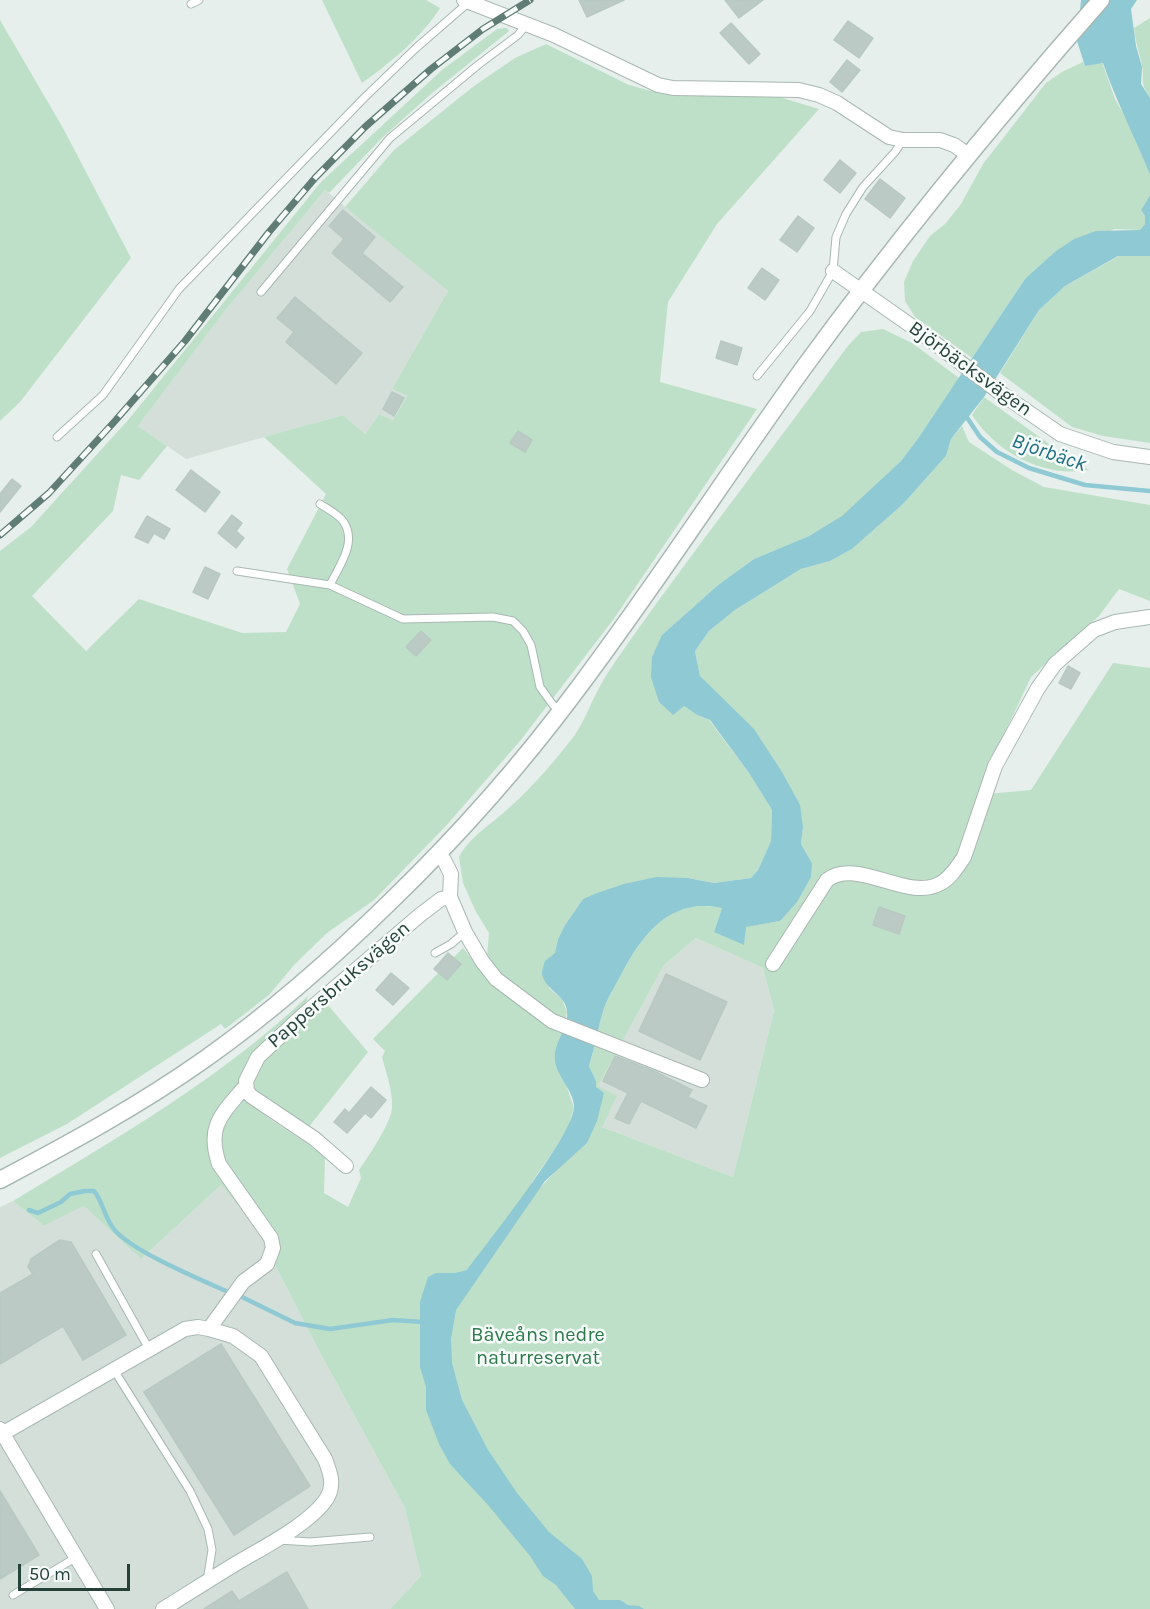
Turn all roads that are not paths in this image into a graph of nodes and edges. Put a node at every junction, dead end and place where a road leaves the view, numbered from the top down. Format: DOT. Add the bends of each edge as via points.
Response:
graph roads {
  1 [pos="199,0"];
  2 [pos="1101,0"];
  3 [pos="467,1"];
  4 [pos="191,4"];
  5 [pos="526,25"];
  6 [pos="903,140"];
  7 [pos="967,154"];
  8 [pos="832,271"];
  9 [pos="261,292"];
  10 [pos="861,292"];
  11 [pos="758,376"];
  12 [pos="57,437"];
  13 [pos="1150,457"];
  14 [pos="320,504"];
  15 [pos="237,571"];
  16 [pos="330,585"];
  17 [pos="1150,617"];
  18 [pos="561,710"];
  19 [pos="437,854"];
  20 [pos="450,897"];
  21 [pos="465,932"];
  22 [pos="435,953"];
  23 [pos="773,964"];
  24 [pos="702,1080"];
  25 [pos="246,1088"];
  26 [pos="346,1166"];
  27 [pos="0,1180"];
  28 [pos="96,1254"];
  29 [pos="209,1329"];
  30 [pos="149,1349"];
  31 [pos="114,1370"];
  32 [pos="1,1433"];
  33 [pos="370,1537"];
  34 [pos="276,1539"];
  35 [pos="75,1558"];
  36 [pos="207,1581"];
  37 [pos="14,1595"];
  38 [pos="106,1609"];
  39 [pos="163,1609"];
  1 -- 4 [label="lane"];
  2 -- 7 [label="street"];
  3 -- 5 [label="street"];
  3 -- 12 [label="lane" via="364,98 179,290 103,395"];
  5 -- 6 [label="street" via="658,85 819,94 889,137"];
  5 -- 9 [label="lane" via="390,138"];
  6 -- 7 [label="street" via="940,140"];
  6 -- 8 [label="lane" via="863,187 846,214 836,237"];
  7 -- 10 [label="street"];
  8 -- 10 [label="street, Björbäcksvägen"];
  8 -- 11 [label="lane" via="810,311"];
  10 -- 13 [label="street, Björbäcksvägen" via="1060,434 1113,452"];
  10 -- 18 [label="street"];
  14 -- 16 [label="lane" via="344,522 348,533 349,546"];
  15 -- 16 [label="lane"];
  16 -- 18 [label="lane" via="403,619 493,617 513,621 531,645 540,687"];
  17 -- 23 [label="street" via="1115,622 1094,630 1055,664 995,766 964,857 941,884 922,889 847,873 834,875"];
  18 -- 19 [label="street"];
  19 -- 20 [label="street" via="451,874"];
  19 -- 27 [label="street" via="337,951 205,1059 103,1124"];
  20 -- 21 [label="street"];
  20 -- 25 [label="street, Pappersbruksvägen" via="420,915 258,1057"];
  21 -- 22 [label="lane"];
  21 -- 24 [label="street" via="496,979 552,1021"];
  25 -- 26 [label="street" via="251,1096 315,1139"];
  25 -- 29 [label="street, Pappersbruksvägen" via="218,1120 215,1150 219,1164 271,1238 273,1248 267,1264 243,1282"];
  28 -- 30 [label="lane"];
  29 -- 30 [label="street" via="185,1329"];
  29 -- 34 [label="street" via="233,1336 261,1356 332,1475 328,1497 317,1510"];
  30 -- 31 [label="street"];
  31 -- 32 [label="street"];
  31 -- 36 [label="lane" via="190,1491 208,1528 212,1551"];
  32 -- 35 [label="street"];
  33 -- 34 [label="lane" via="310,1542"];
  34 -- 36 [label="street"];
  35 -- 37 [label="lane"];
  35 -- 38 [label="street"];
  36 -- 39 [label="street"];
}
